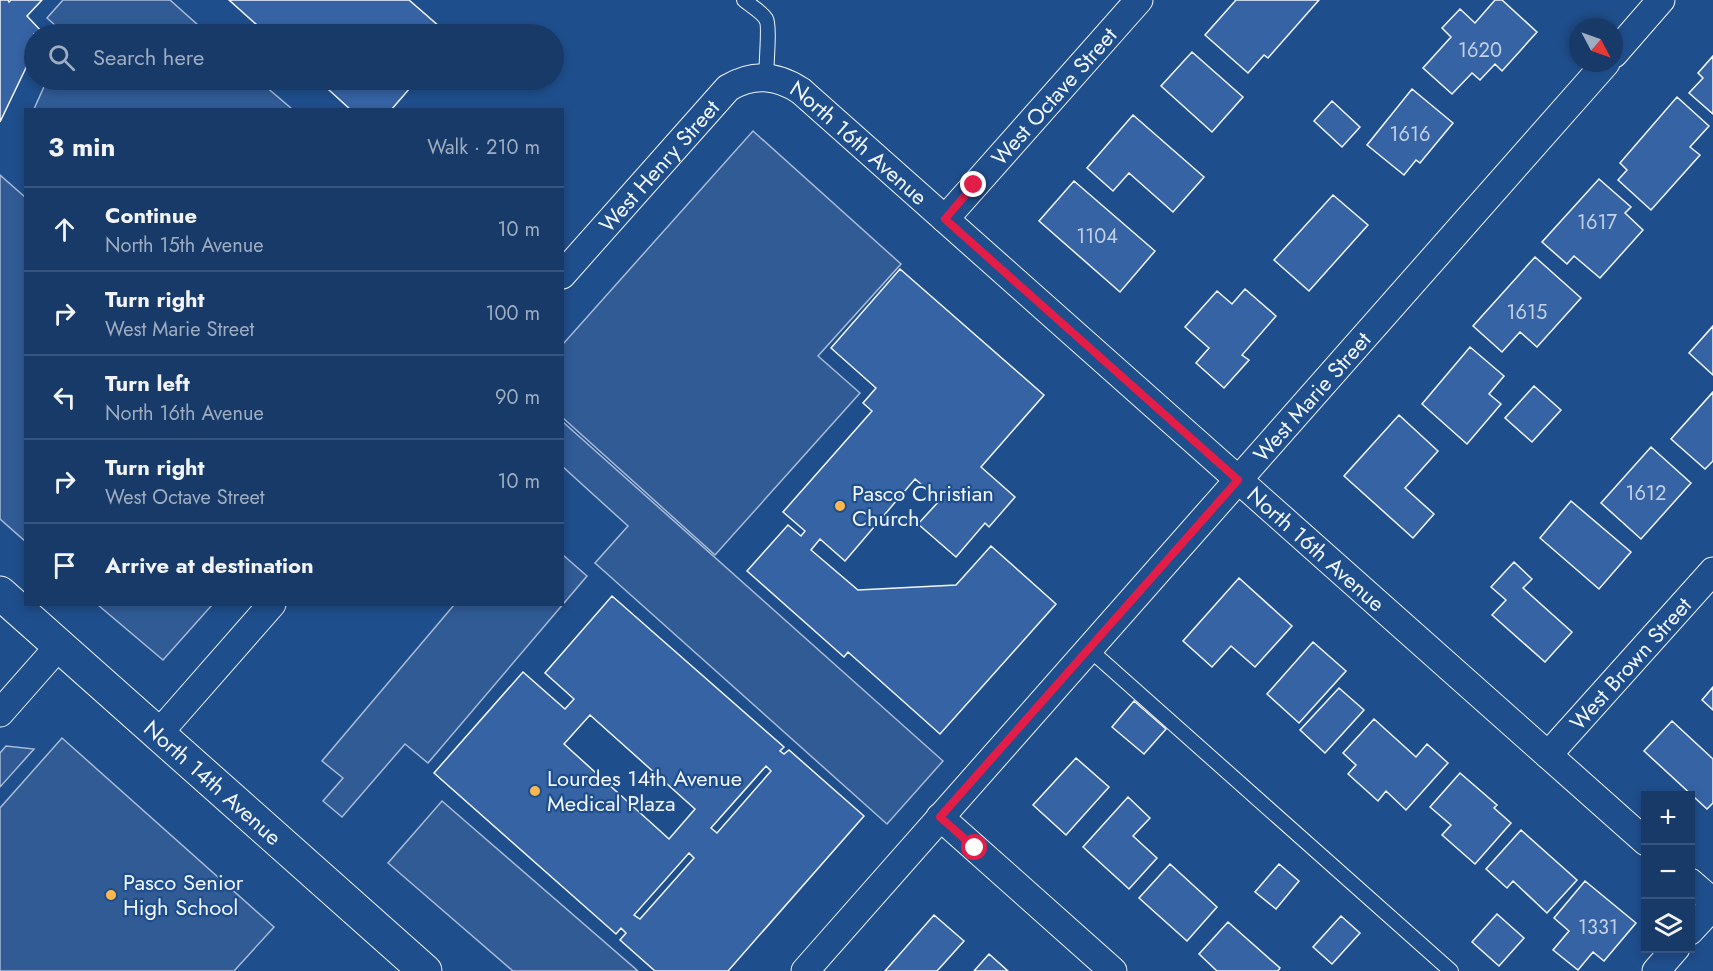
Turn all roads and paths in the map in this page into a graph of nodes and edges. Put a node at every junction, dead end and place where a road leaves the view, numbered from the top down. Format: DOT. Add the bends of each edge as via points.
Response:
graph roads {
  1 [pos="744,0"];
  2 [pos="1139,0"];
  3 [pos="1661,0"];
  4 [pos="1623,44"];
  5 [pos="1598,72"];
  6 [pos="766,78"];
  7 [pos="945,219"];
  8 [pos="564,272"];
  9 [pos="1238,480"];
  10 [pos="1713,571"];
  11 [pos="0,593"];
  12 [pos="270,606"];
  13 [pos="59,646"];
  14 [pos="1089,649"];
  15 [pos="0,713"];
  16 [pos="158,734"];
  17 [pos="1548,756"];
  18 [pos="940,817"];
  19 [pos="1641,838"];
  20 [pos="1695,887"];
  21 [pos="1713,904"];
  22 [pos="1695,926"];
  23 [pos="1672,953"];
  24 [pos="425,971"];
  25 [pos="805,971"];
  26 [pos="1113,971"];
  27 [pos="1451,971"];
  28 [pos="1656,971"];
  1 -- 6 [label="lane" via="767,20"];
  2 -- 7 [label="street, West Octave Street"];
  3 -- 4 [label="street"];
  5 -- 9 [label="street, West Marie Street"];
  6 -- 7 [label="street, North 16th Avenue" via="778,79 801,91"];
  6 -- 8 [label="street, West Henry Street" via="738,82 723,92"];
  7 -- 9 [label="street, North 16th Avenue"];
  9 -- 14 [label="street, West Marie Street"];
  9 -- 17 [label="street, North 16th Avenue"];
  10 -- 17 [label="street, West Brown Street"];
  11 -- 13 [label="street, North 14th Avenue"];
  12 -- 16 [label="street"];
  13 -- 15 [label="street"];
  13 -- 16 [label="street, North 14th Avenue"];
  14 -- 18 [label="street, West Marie Street"];
  14 -- 27 [label="lane"];
  16 -- 24 [label="street, North 14th Avenue"];
  17 -- 19 [label="street, North 16th Avenue"];
  18 -- 25 [label="street, West Marie Street"];
  18 -- 26 [label="street"];
  20 -- 21 [label="street"];
  21 -- 22 [label="street"];
  23 -- 28 [label="street"];
}
